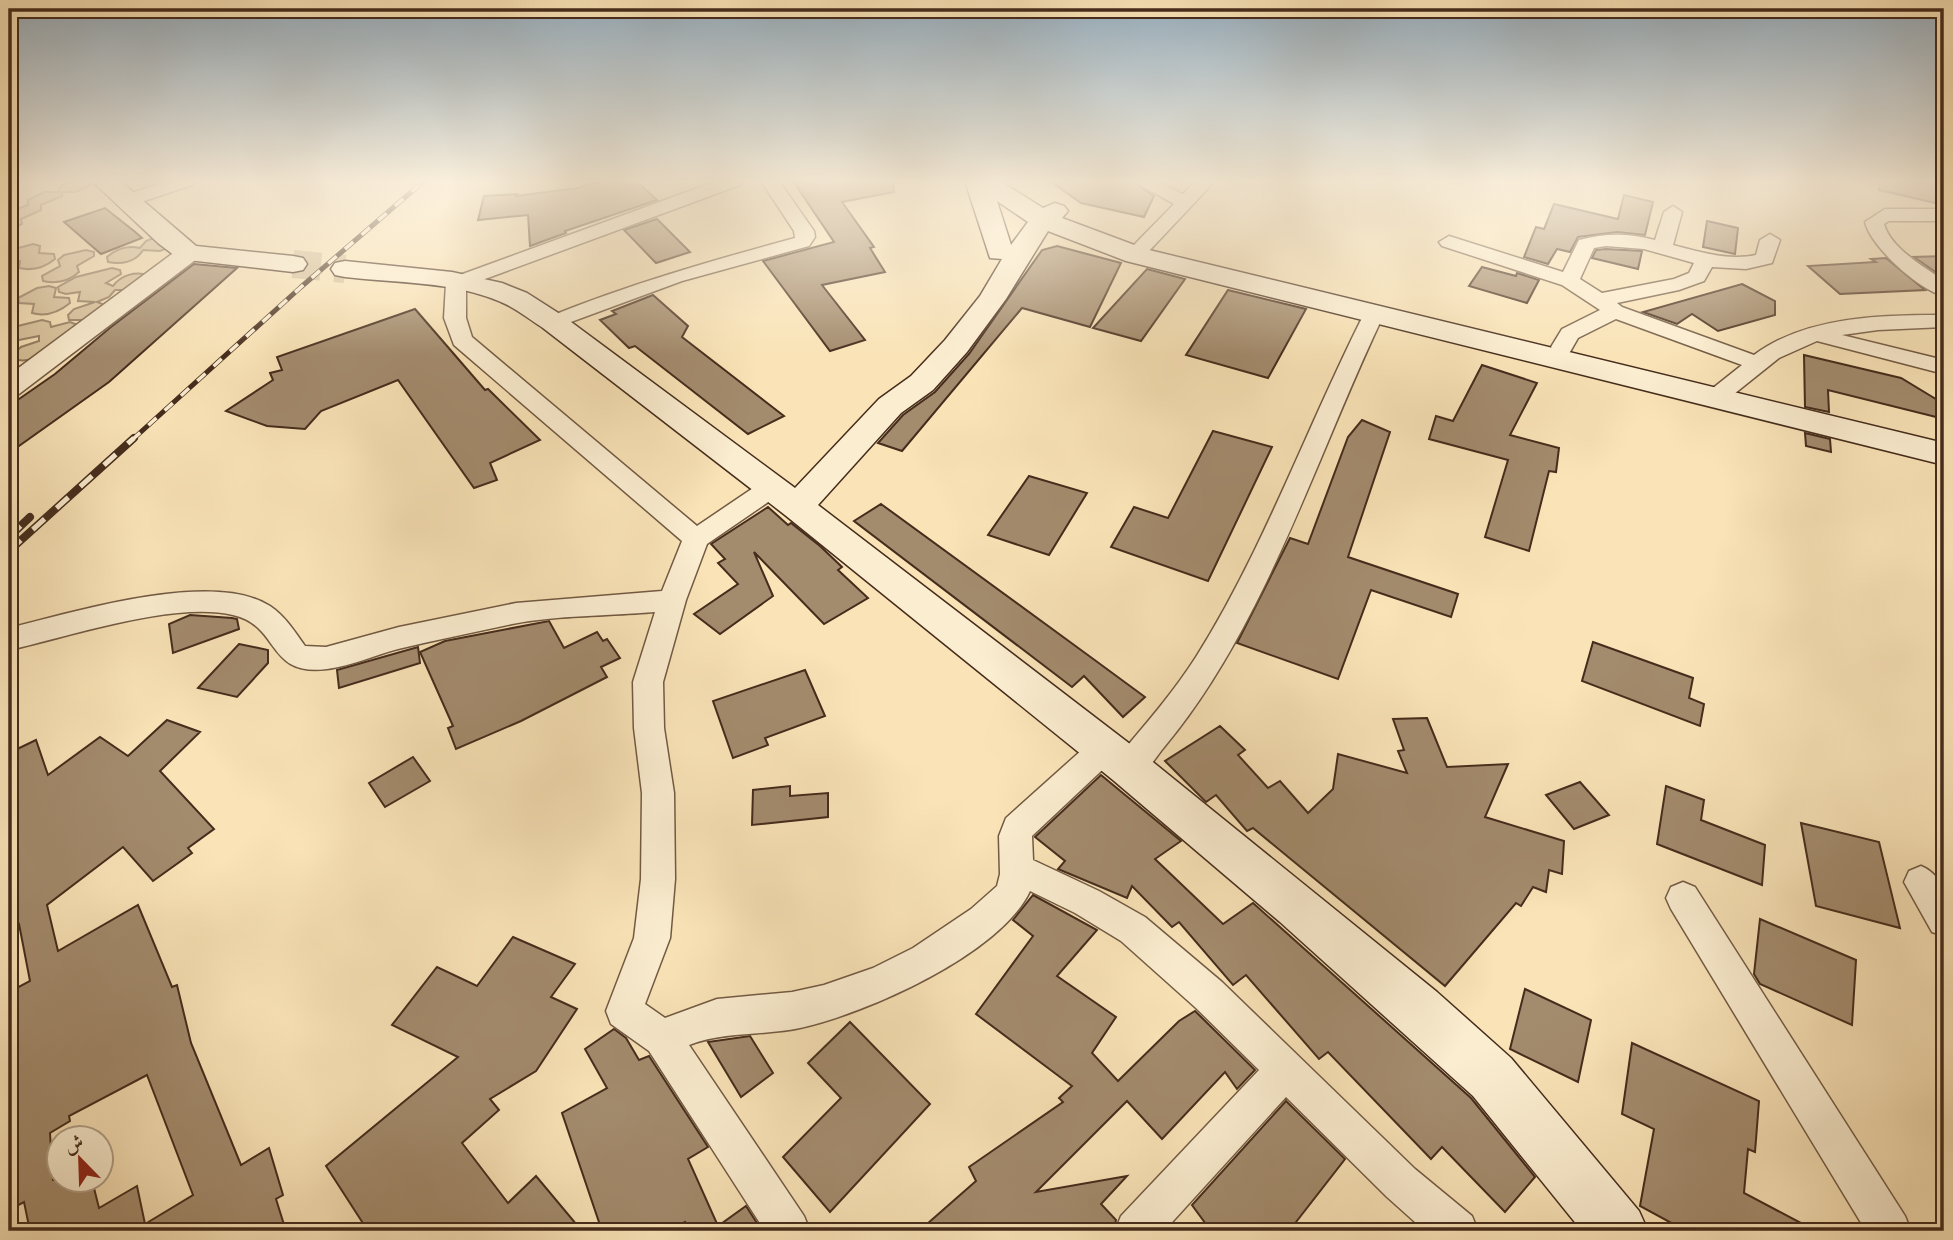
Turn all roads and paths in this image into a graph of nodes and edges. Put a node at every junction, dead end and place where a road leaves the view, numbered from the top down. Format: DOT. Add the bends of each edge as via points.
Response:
graph roads {
  1 [pos="170,239"];
  2 [pos="576,239"];
  3 [pos="804,239"];
  4 [pos="1006,239"];
  5 [pos="1024,239"];
  6 [pos="1051,239"];
  7 [pos="1091,239"];
  8 [pos="1119,239"];
  9 [pos="1150,239"];
  10 [pos="1616,239"];
  11 [pos="1625,239"];
  12 [pos="1665,239"];
  13 [pos="1881,239"];
  14 [pos="1770,240"];
  15 [pos="1449,242"];
  16 [pos="1142,247"];
  17 [pos="1013,248"];
  18 [pos="1662,248"];
  19 [pos="189,253"];
  20 [pos="1706,260"];
  21 [pos="293,264"];
  22 [pos="345,269"];
  23 [pos="1569,281"];
  24 [pos="456,283"];
  25 [pos="1944,290"];
  26 [pos="1608,305"];
  27 [pos="1375,312"];
  28 [pos="1944,321"];
  29 [pos="553,322"];
  30 [pos="1815,335"];
  31 [pos="1562,347"];
  32 [pos="1759,364"];
  33 [pos="1944,367"];
  34 [pos="9,388"];
  35 [pos="1724,392"];
  36 [pos="1944,440"];
  37 [pos="1944,454"];
  38 [pos="784,497"];
  39 [pos="696,539"];
  40 [pos="672,600"];
  41 [pos="9,639"];
  42 [pos="1116,758"];
  43 [pos="1020,870"];
  44 [pos="1920,882"];
  45 [pos="1683,898"];
  46 [pos="1944,920"];
  47 [pos="662,1038"];
  48 [pos="1286,1069"];
  49 [pos="789,1231"];
  50 [pos="1136,1231"];
  51 [pos="1457,1231"];
  52 [pos="1619,1231"];
  53 [pos="1890,1231"];
  1 -- 19 [label="main road"];
  2 -- 24 [label="street"];
  3 -- 29 [label="street" via="615,297"];
  4 -- 17 [label="main road"];
  5 -- 17 [label="main road"];
  6 -- 17 [label="main road"];
  7 -- 27 [label="main road" via="1136,255"];
  8 -- 16 [label="main road"];
  9 -- 16 [label="street"];
  10 -- 23 [label="street" via="1586,244"];
  11 -- 18 [label="street"];
  12 -- 18 [label="street"];
  13 -- 25 [label="street"];
  14 -- 20 [label="street" via="1765,259 1743,264"];
  15 -- 23 [label="street"];
  16 -- 31 [label="main road"];
  17 -- 38 [label="main road" via="992,299 922,383"];
  18 -- 20 [label="street"];
  19 -- 21 [label="main road"];
  19 -- 34 [label="street"];
  20 -- 26 [label="street" via="1696,277"];
  22 -- 24 [label="main road"];
  23 -- 26 [label="street"];
  24 -- 29 [label="main road" via="511,296"];
  24 -- 39 [label="street" via="455,318 462,340"];
  26 -- 31 [label="street" via="1570,334"];
  26 -- 32 [label="street"];
  27 -- 35 [label="main road"];
  27 -- 42 [label="street" via="1218,644 1159,734"];
  28 -- 30 [label="street" via="1868,324"];
  29 -- 38 [label="main road"];
  30 -- 32 [label="street" via="1771,353"];
  30 -- 33 [label="street"];
  31 -- 35 [label="main road"];
  32 -- 35 [label="street"];
  35 -- 36 [label="main road"];
  35 -- 37 [label="main road"];
  38 -- 39 [label="street"];
  38 -- 42 [label="main road"];
  39 -- 40 [label="street"];
  40 -- 41 [label="street" via="516,614 326,657 297,657 267,620 227,603 140,610"];
  40 -- 47 [label="street" via="648,682 657,793 658,879 652,938 624,1011"];
  42 -- 43 [label="street" via="1018,828 1014,839"];
  42 -- 52 [label="main road" via="1297,906 1492,1077"];
  43 -- 47 [label="street" via="1013,890 992,914 932,958 871,987 800,1010 690,1025"];
  43 -- 48 [label="street" via="1133,929"];
  44 -- 46 [label="street"];
  45 -- 53 [label="street"];
  47 -- 49 [label="street"];
  48 -- 50 [label="street"];
  48 -- 51 [label="street" via="1401,1183"];
}
